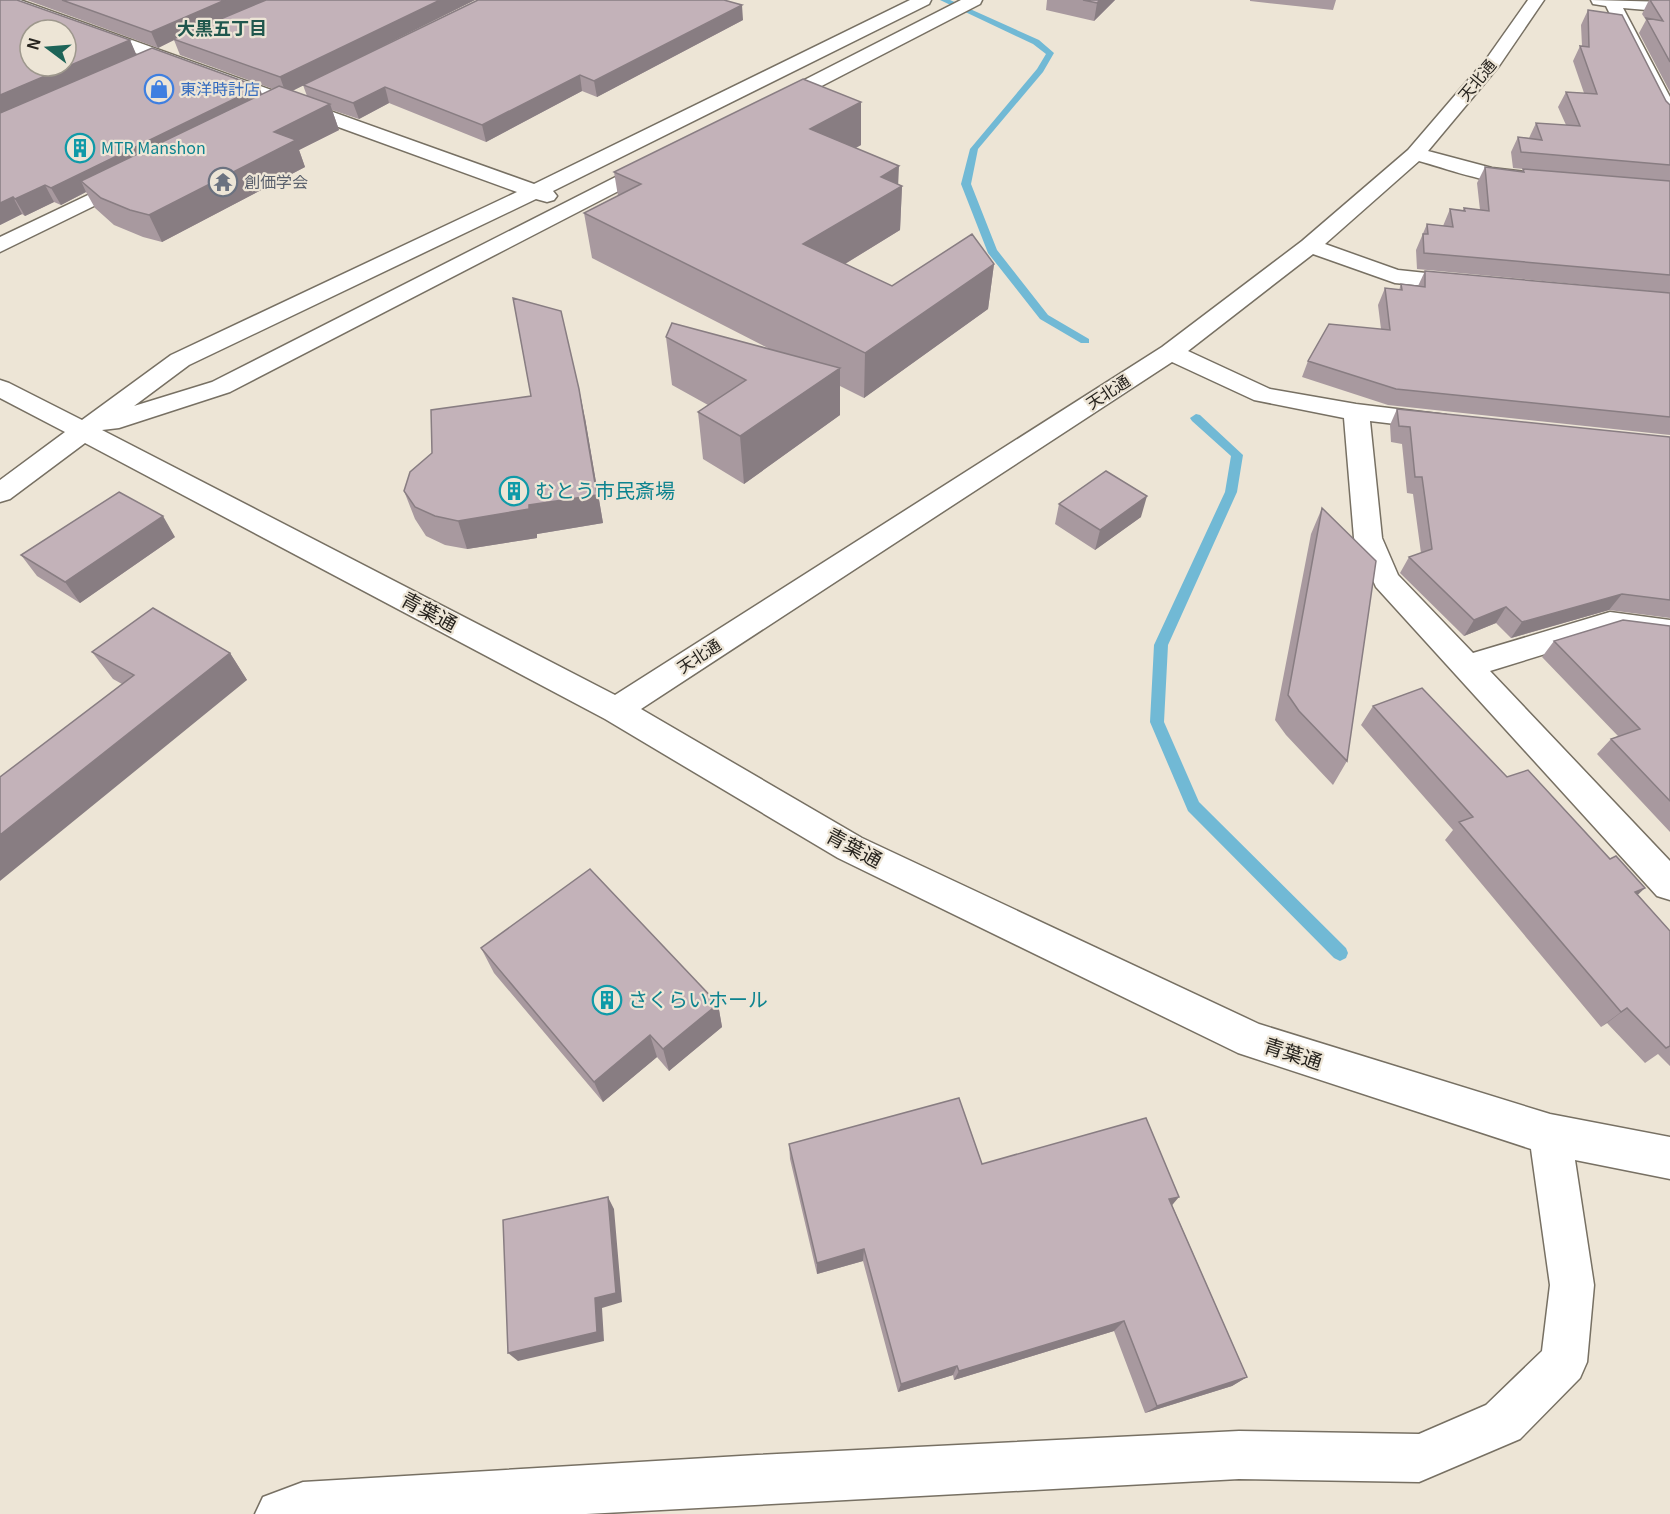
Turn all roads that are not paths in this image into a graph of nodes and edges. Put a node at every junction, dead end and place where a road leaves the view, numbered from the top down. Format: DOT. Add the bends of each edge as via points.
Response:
graph roads {
  1 [pos="974,0"];
  2 [pos="1536,0"];
  3 [pos="6,1"];
  4 [pos="1606,1"];
  5 [pos="918,3"];
  6 [pos="1670,7"];
  7 [pos="182,46"];
  8 [pos="161,55"];
  9 [pos="1641,57"];
  10 [pos="1660,58"];
  11 [pos="139,64"];
  12 [pos="313,91"];
  13 [pos="292,102"];
  14 [pos="753,114"];
  15 [pos="1670,114"];
  16 [pos="260,117"];
  17 [pos="679,152"];
  18 [pos="1415,154"];
  19 [pos="146,174"];
  20 [pos="1551,179"];
  21 [pos="537,191"];
  22 [pos="572,207"];
  23 [pos="0,245"];
  24 [pos="1310,246"];
  25 [pos="1485,285"];
  26 [pos="1171,352"];
  27 [pos="0,388"];
  28 [pos="1356,412"];
  29 [pos="1461,423"];
  30 [pos="82,431"];
  31 [pos="0,493"];
  32 [pos="1670,632"];
  33 [pos="1466,667"];
  34 [pos="616,710"];
  35 [pos="1670,885"];
  36 [pos="1550,1135"];
  37 [pos="1670,1158"];
  38 [pos="280,1514"];
  1 -- 14 [label="street"];
  2 -- 18 [label="street, 天北通" via="1493,62"];
  3 -- 8 [label="street"];
  4 -- 6 [label="street"];
  4 -- 9 [label="street"];
  5 -- 21 [label="street"];
  7 -- 8 [label="street"];
  8 -- 11 [label="street"];
  8 -- 13 [label="street"];
  9 -- 10 [label="street"];
  9 -- 15 [label="street"];
  12 -- 13 [label="street"];
  13 -- 16 [label="street"];
  13 -- 21 [label="street"];
  17 -- 22 [label="street"];
  18 -- 20 [label="street" via="1491,174"];
  18 -- 24 [label="street, 天北通"];
  19 -- 23 [label="street"];
  21 -- 22 [label="street"];
  21 -- 30 [label="street" via="180,360"];
  22 -- 30 [label="street" via="220,387"];
  24 -- 25 [label="street" via="1395,276"];
  24 -- 26 [label="street, 天北通"];
  26 -- 28 [label="street" via="1263,395"];
  26 -- 34 [label="street, 天北通"];
  27 -- 30 [label="street, 青葉通"];
  28 -- 29 [label="street"];
  28 -- 33 [label="street" via="1368,538 1386,580"];
  30 -- 31 [label="street"];
  30 -- 34 [label="street, 青葉通"];
  32 -- 33 [label="street" via="1610,623"];
  33 -- 35 [label="street"];
  34 -- 36 [label="street, 青葉通" via="850,848 1252,1040"];
  36 -- 37 [label="street, 青葉通"];
  36 -- 38 [label="street" via="1572,1285 1564,1362 1503,1422 1419,1458 1239,1455 303,1507"];
}
